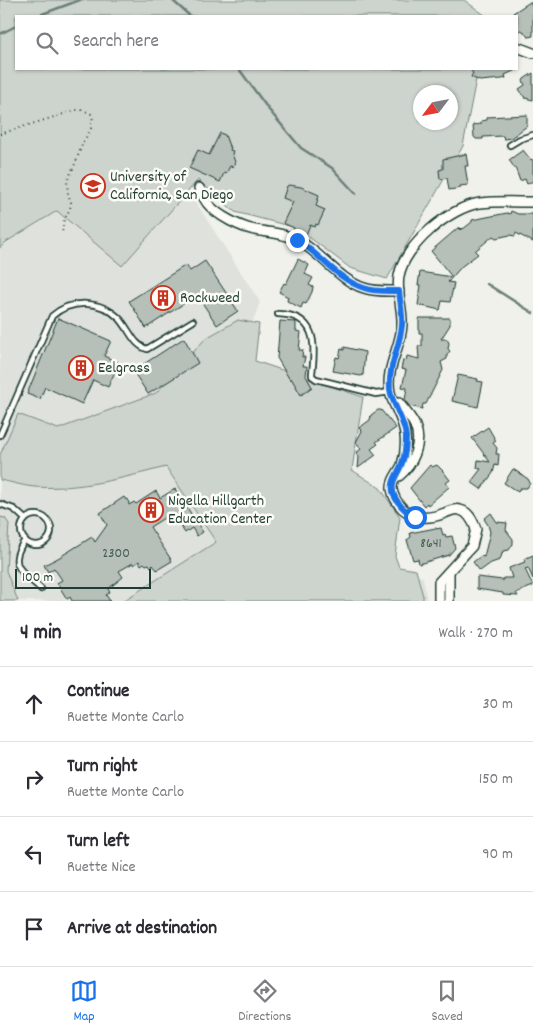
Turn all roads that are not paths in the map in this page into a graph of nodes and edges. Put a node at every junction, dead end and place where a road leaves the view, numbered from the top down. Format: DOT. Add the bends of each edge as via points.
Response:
graph roads {
  1 [pos="518,47"];
  2 [pos="533,53"];
  3 [pos="533,135"];
  4 [pos="510,145"];
  5 [pos="198,188"];
  6 [pos="533,202"];
  7 [pos="399,291"];
  8 [pos="278,314"];
  9 [pos="193,321"];
  10 [pos="390,392"];
  11 [pos="0,435"];
  12 [pos="0,504"];
  13 [pos="25,519"];
  14 [pos="25,540"];
  15 [pos="448,572"];
  16 [pos="42,589"];
  17 [pos="439,599"];
  18 [pos="449,599"];
  1 -- 2 [label="street"];
  3 -- 4 [label="lane"];
  5 -- 7 [label="street" via="209,205 236,225 276,232 297,240 363,288"];
  6 -- 7 [label="street" via="480,203 435,225 408,254 401,267"];
  7 -- 10 [label="street" via="402,324 393,358"];
  8 -- 10 [label="lane" via="294,316 309,329 314,346 312,376 316,379 376,394"];
  9 -- 11 [label="lane" via="147,349 140,347 119,318 96,304 83,303 58,310 52,316"];
  10 -- 15 [label="street" via="416,427 418,442 409,467 393,482 392,489 400,506 415,517 425,518 453,509 461,510 468,514 476,529 472,546"];
  12 -- 13 [label="lane" via="14,509"];
  13 -- 14 [label="lane" via="21,527"];
  13 -- 14 [label="lane" via="40,515 48,520 51,530 44,543 34,545"];
  14 -- 16 [label="lane" via="18,551 19,568"];
  15 -- 17 [label="street" via="439,582"];
  15 -- 18 [label="street"];
  17 -- 18 [label="street"];
}
